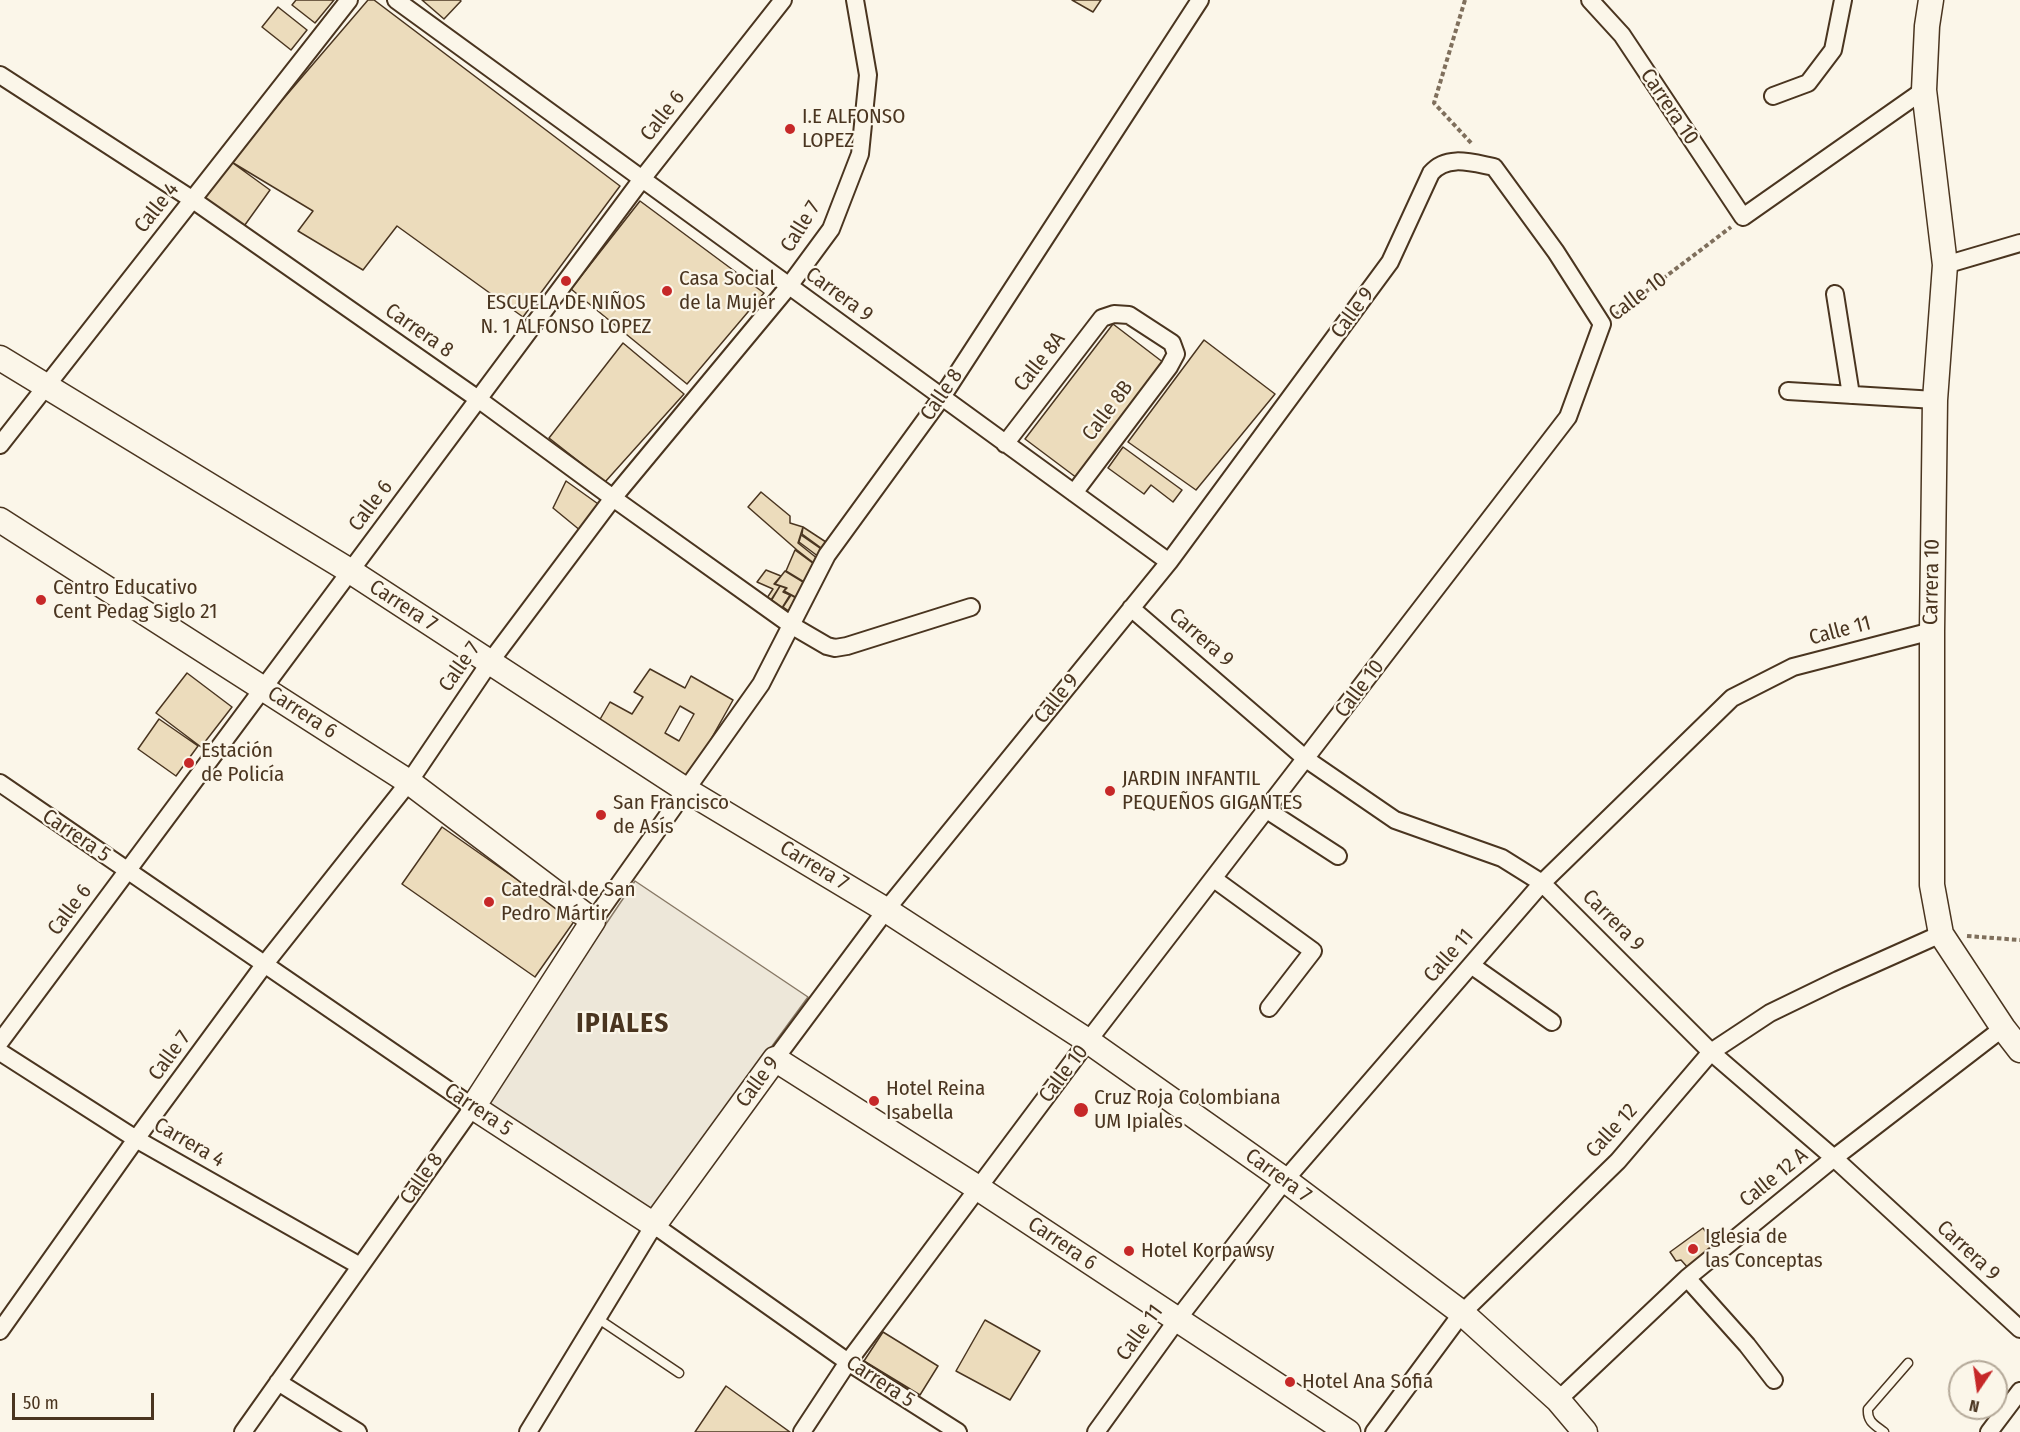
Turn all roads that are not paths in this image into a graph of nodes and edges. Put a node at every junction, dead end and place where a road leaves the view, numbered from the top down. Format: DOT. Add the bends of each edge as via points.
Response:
graph roads {
  1 [pos="349,0"];
  2 [pos="396,0"];
  3 [pos="783,0"];
  4 [pos="855,0"];
  5 [pos="1200,0"];
  6 [pos="1590,0"];
  7 [pos="1843,0"];
  8 [pos="1931,0"];
  9 [pos="0,75"];
  10 [pos="1924,90"];
  11 [pos="1773,96"];
  12 [pos="642,179"];
  13 [pos="193,200"];
  14 [pos="2020,243"];
  15 [pos="1945,265"];
  16 [pos="789,286"];
  17 [pos="1835,294"];
  18 [pos="1602,324"];
  19 [pos="1176,354"];
  20 [pos="0,358"];
  21 [pos="45,387"];
  22 [pos="1788,391"];
  23 [pos="1851,395"];
  24 [pos="942,397"];
  25 [pos="478,399"];
  26 [pos="1935,400"];
  27 [pos="1005,444"];
  28 [pos="0,445"];
  29 [pos="1074,493"];
  30 [pos="613,498"];
  31 [pos="0,520"];
  32 [pos="1169,562"];
  33 [pos="350,571"];
  34 [pos="971,607"];
  35 [pos="1131,608"];
  36 [pos="798,629"];
  37 [pos="1932,631"];
  38 [pos="490,662"];
  39 [pos="263,689"];
  40 [pos="1306,759"];
  41 [pos="409,782"];
  42 [pos="0,783"];
  43 [pos="686,789"];
  44 [pos="1267,810"];
  45 [pos="1338,856"];
  46 [pos="128,871"];
  47 [pos="1214,879"];
  48 [pos="1542,882"];
  49 [pos="886,910"];
  50 [pos="593,921"];
  51 [pos="1941,934"];
  52 [pos="264,965"];
  53 [pos="1471,965"];
  54 [pos="1269,1008"];
  55 [pos="1552,1022"];
  56 [pos="2003,1028"];
  57 [pos="1088,1041"];
  58 [pos="0,1042"];
  59 [pos="2020,1050"];
  60 [pos="0,1052"];
  61 [pos="1711,1052"];
  62 [pos="775,1059"];
  63 [pos="473,1107"];
  64 [pos="136,1139"];
  65 [pos="1834,1158"];
  66 [pos="1285,1180"];
  67 [pos="978,1188"];
  68 [pos="654,1225"];
  69 [pos="360,1266"];
  70 [pos="1687,1278"];
  71 [pos="1462,1313"];
  72 [pos="597,1318"];
  73 [pos="1177,1320"];
  74 [pos="2020,1329"];
  75 [pos="0,1331"];
  76 [pos="848,1362"];
  77 [pos="1908,1363"];
  78 [pos="679,1373"];
  79 [pos="1774,1380"];
  80 [pos="278,1382"];
  81 [pos="2020,1391"];
  82 [pos="1558,1400"];
  83 [pos="243,1432"];
  84 [pos="358,1432"];
  85 [pos="528,1432"];
  86 [pos="802,1432"];
  87 [pos="958,1432"];
  88 [pos="1096,1432"];
  89 [pos="1348,1432"];
  90 [pos="1374,1432"];
  91 [pos="1585,1432"];
  92 [pos="1884,1432"];
  93 [pos="1989,1432"];
  1 -- 13 [label="street, Calle 4"];
  2 -- 12 [label="street, Carrera 9"];
  3 -- 12 [label="street, Calle 6"];
  4 -- 16 [label="street, Calle 7" via="868,75 860,154 831,229"];
  5 -- 24 [label="street, Calle 8"];
  6 -- 10 [label="street, Carrera 10" via="1622,35 1743,217"];
  7 -- 11 [label="street" via="1833,51 1808,83"];
  8 -- 10 [label="main road"];
  9 -- 13 [label="street, Carrera 8"];
  10 -- 15 [label="main road, Carrera 10"];
  12 -- 16 [label="street, Carrera 9"];
  12 -- 25 [label="street, Calle 6"];
  13 -- 21 [label="street, Calle 4"];
  13 -- 25 [label="street, Carrera 8"];
  14 -- 15 [label="street"];
  15 -- 26 [label="main road, Carrera 10"];
  16 -- 24 [label="street, Carrera 9"];
  16 -- 30 [label="street, Calle 7"];
  17 -- 23 [label="street"];
  18 -- 32 [label="street, Calle 9" via="1494,167 1450,161 1438,165 1390,262"];
  18 -- 40 [label="street, Calle 10" via="1568,417"];
  19 -- 27 [label="street, Calle 8A" via="1172,343 1129,315 1102,318"];
  19 -- 29 [label="street, Calle 8B"];
  20 -- 21 [label="main road, Carrera 7"];
  21 -- 28 [label="street, Calle 4"];
  21 -- 33 [label="main road, Carrera 7"];
  22 -- 23 [label="street"];
  23 -- 26 [label="street"];
  24 -- 27 [label="street, Carrera 9"];
  24 -- 36 [label="street, Calle 8" via="827,555"];
  25 -- 30 [label="street, Carrera 8"];
  25 -- 33 [label="street, Calle 6"];
  26 -- 37 [label="main road, Carrera 10"];
  27 -- 29 [label="street, Carrera 9"];
  29 -- 32 [label="street, Carrera 9"];
  30 -- 36 [label="street, Carrera 8"];
  30 -- 38 [label="street, Calle 7"];
  31 -- 39 [label="main road, Carrera 6"];
  32 -- 35 [label="street, Calle 9"];
  33 -- 38 [label="main road, Carrera 7"];
  33 -- 39 [label="street, Calle 6"];
  34 -- 36 [label="street, Carrera 8" via="835,648"];
  35 -- 40 [label="street, Carrera 9"];
  35 -- 49 [label="street, Calle 9"];
  36 -- 43 [label="street, Calle 8"];
  37 -- 48 [label="street, Calle 11" via="1794,667 1732,698"];
  37 -- 51 [label="main road, Carrera 10" via="1932,885"];
  38 -- 41 [label="street, Calle 7"];
  38 -- 43 [label="main road, Carrera 7"];
  39 -- 41 [label="main road, Carrera 6"];
  39 -- 46 [label="street, Calle 6"];
  40 -- 44 [label="street, Calle 10"];
  40 -- 48 [label="street, Carrera 9" via="1395,820 1502,858"];
  41 -- 50 [label="main road, Carrera 6"];
  41 -- 52 [label="street, Calle 7"];
  42 -- 46 [label="street, Carrera 5"];
  43 -- 49 [label="main road, Carrera 7"];
  43 -- 50 [label="street, Calle 8"];
  44 -- 45 [label="street"];
  44 -- 47 [label="street, Calle 10"];
  46 -- 52 [label="street, Carrera 5"];
  46 -- 58 [label="street, Calle 6"];
  47 -- 54 [label="street" via="1313,951"];
  47 -- 57 [label="street, Calle 10"];
  48 -- 53 [label="street, Calle 11"];
  48 -- 61 [label="street, Carrera 9"];
  49 -- 57 [label="main road, Carrera 7"];
  49 -- 62 [label="street, Calle 9"];
  50 -- 63 [label="main road, Calle 8"];
  51 -- 56 [label="main road, Carrera 10"];
  51 -- 61 [label="street, Calle 12" via="1770,1013"];
  52 -- 63 [label="street, Carrera 5"];
  52 -- 64 [label="street, Calle 7"];
  53 -- 55 [label="street"];
  53 -- 66 [label="street, Calle 11"];
  56 -- 59 [label="main road, Carrera 10"];
  56 -- 65 [label="street, Calle 12 A"];
  57 -- 66 [label="main road, Carrera 7"];
  57 -- 67 [label="street, Calle 10"];
  60 -- 64 [label="street, Carrera 4"];
  61 -- 65 [label="street, Carrera 9"];
  61 -- 71 [label="street, Calle 12" via="1618,1161"];
  62 -- 67 [label="main road, Carrera 6"];
  62 -- 68 [label="main road, Calle 9"];
  63 -- 68 [label="main road, Carrera 5"];
  63 -- 69 [label="street, Calle 8"];
  64 -- 69 [label="street, Carrera 4"];
  64 -- 75 [label="street, Calle 7"];
  65 -- 70 [label="street, Calle 12 A"];
  65 -- 74 [label="street, Carrera 9"];
  66 -- 71 [label="main road, Carrera 7"];
  66 -- 73 [label="street, Calle 11"];
  67 -- 73 [label="main road, Carrera 6"];
  67 -- 76 [label="street, Calle 10"];
  68 -- 72 [label="street, Calle 9"];
  68 -- 76 [label="street, Carrera 5"];
  69 -- 80 [label="street, Calle 8"];
  70 -- 79 [label="street"];
  70 -- 82 [label="street, Calle 12 A"];
  71 -- 82 [label="main road, Carrera 7"];
  71 -- 90 [label="street, Calle 12"];
  72 -- 78 [label="lane"];
  72 -- 85 [label="street, Calle 9"];
  73 -- 88 [label="street, Calle 11"];
  73 -- 89 [label="main road, Carrera 6"];
  76 -- 86 [label="street, Calle 10"];
  76 -- 87 [label="street, Carrera 5"];
  77 -- 92 [label="lane" via="1868,1409 1871,1423"];
  80 -- 83 [label="street, Calle 8"];
  80 -- 84 [label="street"];
  81 -- 93 [label="street"];
  82 -- 91 [label="main road, Carrera 7"];
}
